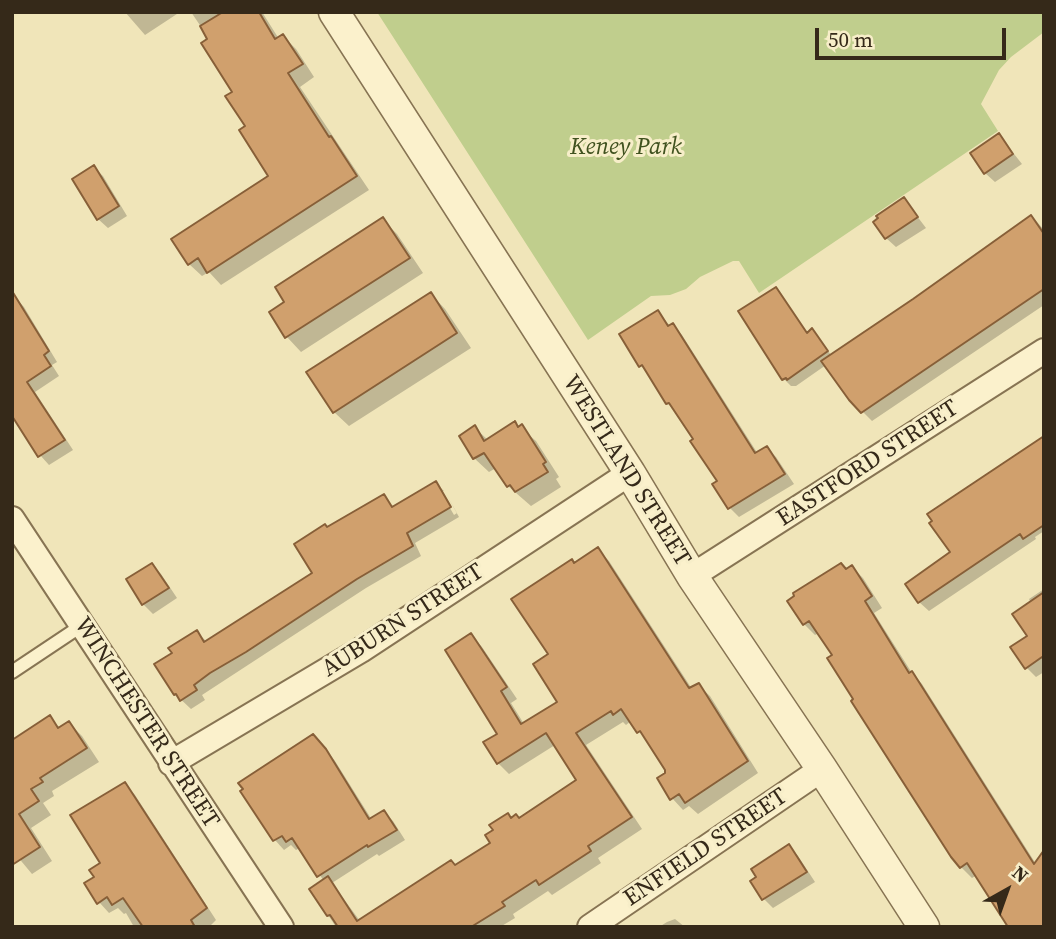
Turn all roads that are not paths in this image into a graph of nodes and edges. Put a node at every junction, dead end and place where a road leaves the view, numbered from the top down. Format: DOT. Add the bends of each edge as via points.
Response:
graph roads {
  1 [pos="334,12"];
  2 [pos="1044,351"];
  3 [pos="630,473"];
  4 [pos="12,519"];
  5 [pos="692,576"];
  6 [pos="81,626"];
  7 [pos="12,672"];
  8 [pos="171,763"];
  9 [pos="822,769"];
  10 [pos="281,927"];
  11 [pos="590,927"];
  12 [pos="924,927"];
  1 -- 3 [label="street, WESTLAND STREET"];
  2 -- 5 [label="street, EASTFORD STREET"];
  3 -- 5 [label="street, WESTLAND STREET"];
  3 -- 8 [label="street, AUBURN STREET" via="361,650"];
  4 -- 6 [label="street, WINCHESTER STREET"];
  5 -- 9 [label="street, WESTLAND STREET"];
  6 -- 7 [label="lane"];
  6 -- 8 [label="street, WINCHESTER STREET"];
  8 -- 10 [label="street, WINCHESTER STREET"];
  9 -- 11 [label="street, ENFIELD STREET"];
  9 -- 12 [label="street, WESTLAND STREET"];
}
